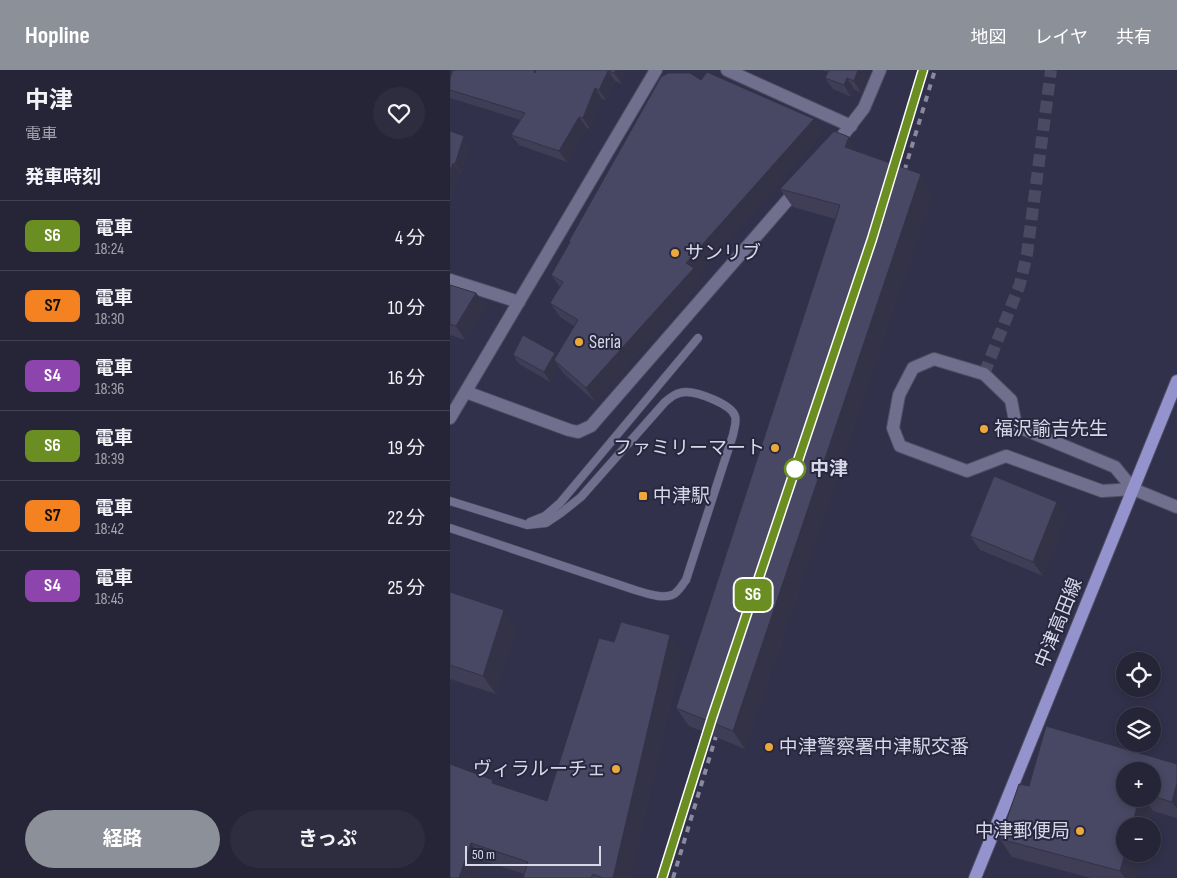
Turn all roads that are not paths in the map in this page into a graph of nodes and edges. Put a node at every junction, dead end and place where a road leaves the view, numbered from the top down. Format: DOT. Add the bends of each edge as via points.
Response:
graph roads {
  1 [pos="656,70"];
  2 [pos="727,70"];
  3 [pos="880,70"];
  4 [pos="850,126"];
  5 [pos="823,159"];
  6 [pos="804,182"];
  7 [pos="450,280"];
  8 [pos="519,302"];
  9 [pos="698,338"];
  10 [pos="1177,382"];
  11 [pos="466,392"];
  12 [pos="450,418"];
  13 [pos="1133,489"];
  14 [pos="450,501"];
  15 [pos="1177,507"];
  16 [pos="520,523"];
  17 [pos="450,528"];
  18 [pos="975,878"];
  1 -- 8 [label="street"];
  2 -- 4 [label="street"];
  3 -- 4 [label="street" via="864,108"];
  4 -- 5 [label="street"];
  6 -- 11 [label="street" via="591,426 578,432 569,430"];
  7 -- 8 [label="street"];
  8 -- 11 [label="street"];
  9 -- 16 [label="lane" via="560,503 545,516"];
  10 -- 13 [label="main road, 中津高田線"];
  11 -- 12 [label="street"];
  13 -- 13 [label="street" via="1102,491 1006,456 967,471 900,446 893,428 899,395 914,368 934,359 984,374 1011,400 1016,426 1115,467"];
  13 -- 15 [label="street"];
  13 -- 18 [label="main road, 中津高田線"];
  14 -- 16 [label="lane"];
  16 -- 17 [label="lane" via="546,523 571,506 672,396 693,393 719,402 734,413 733,435 686,580 672,595 635,590"];
}
